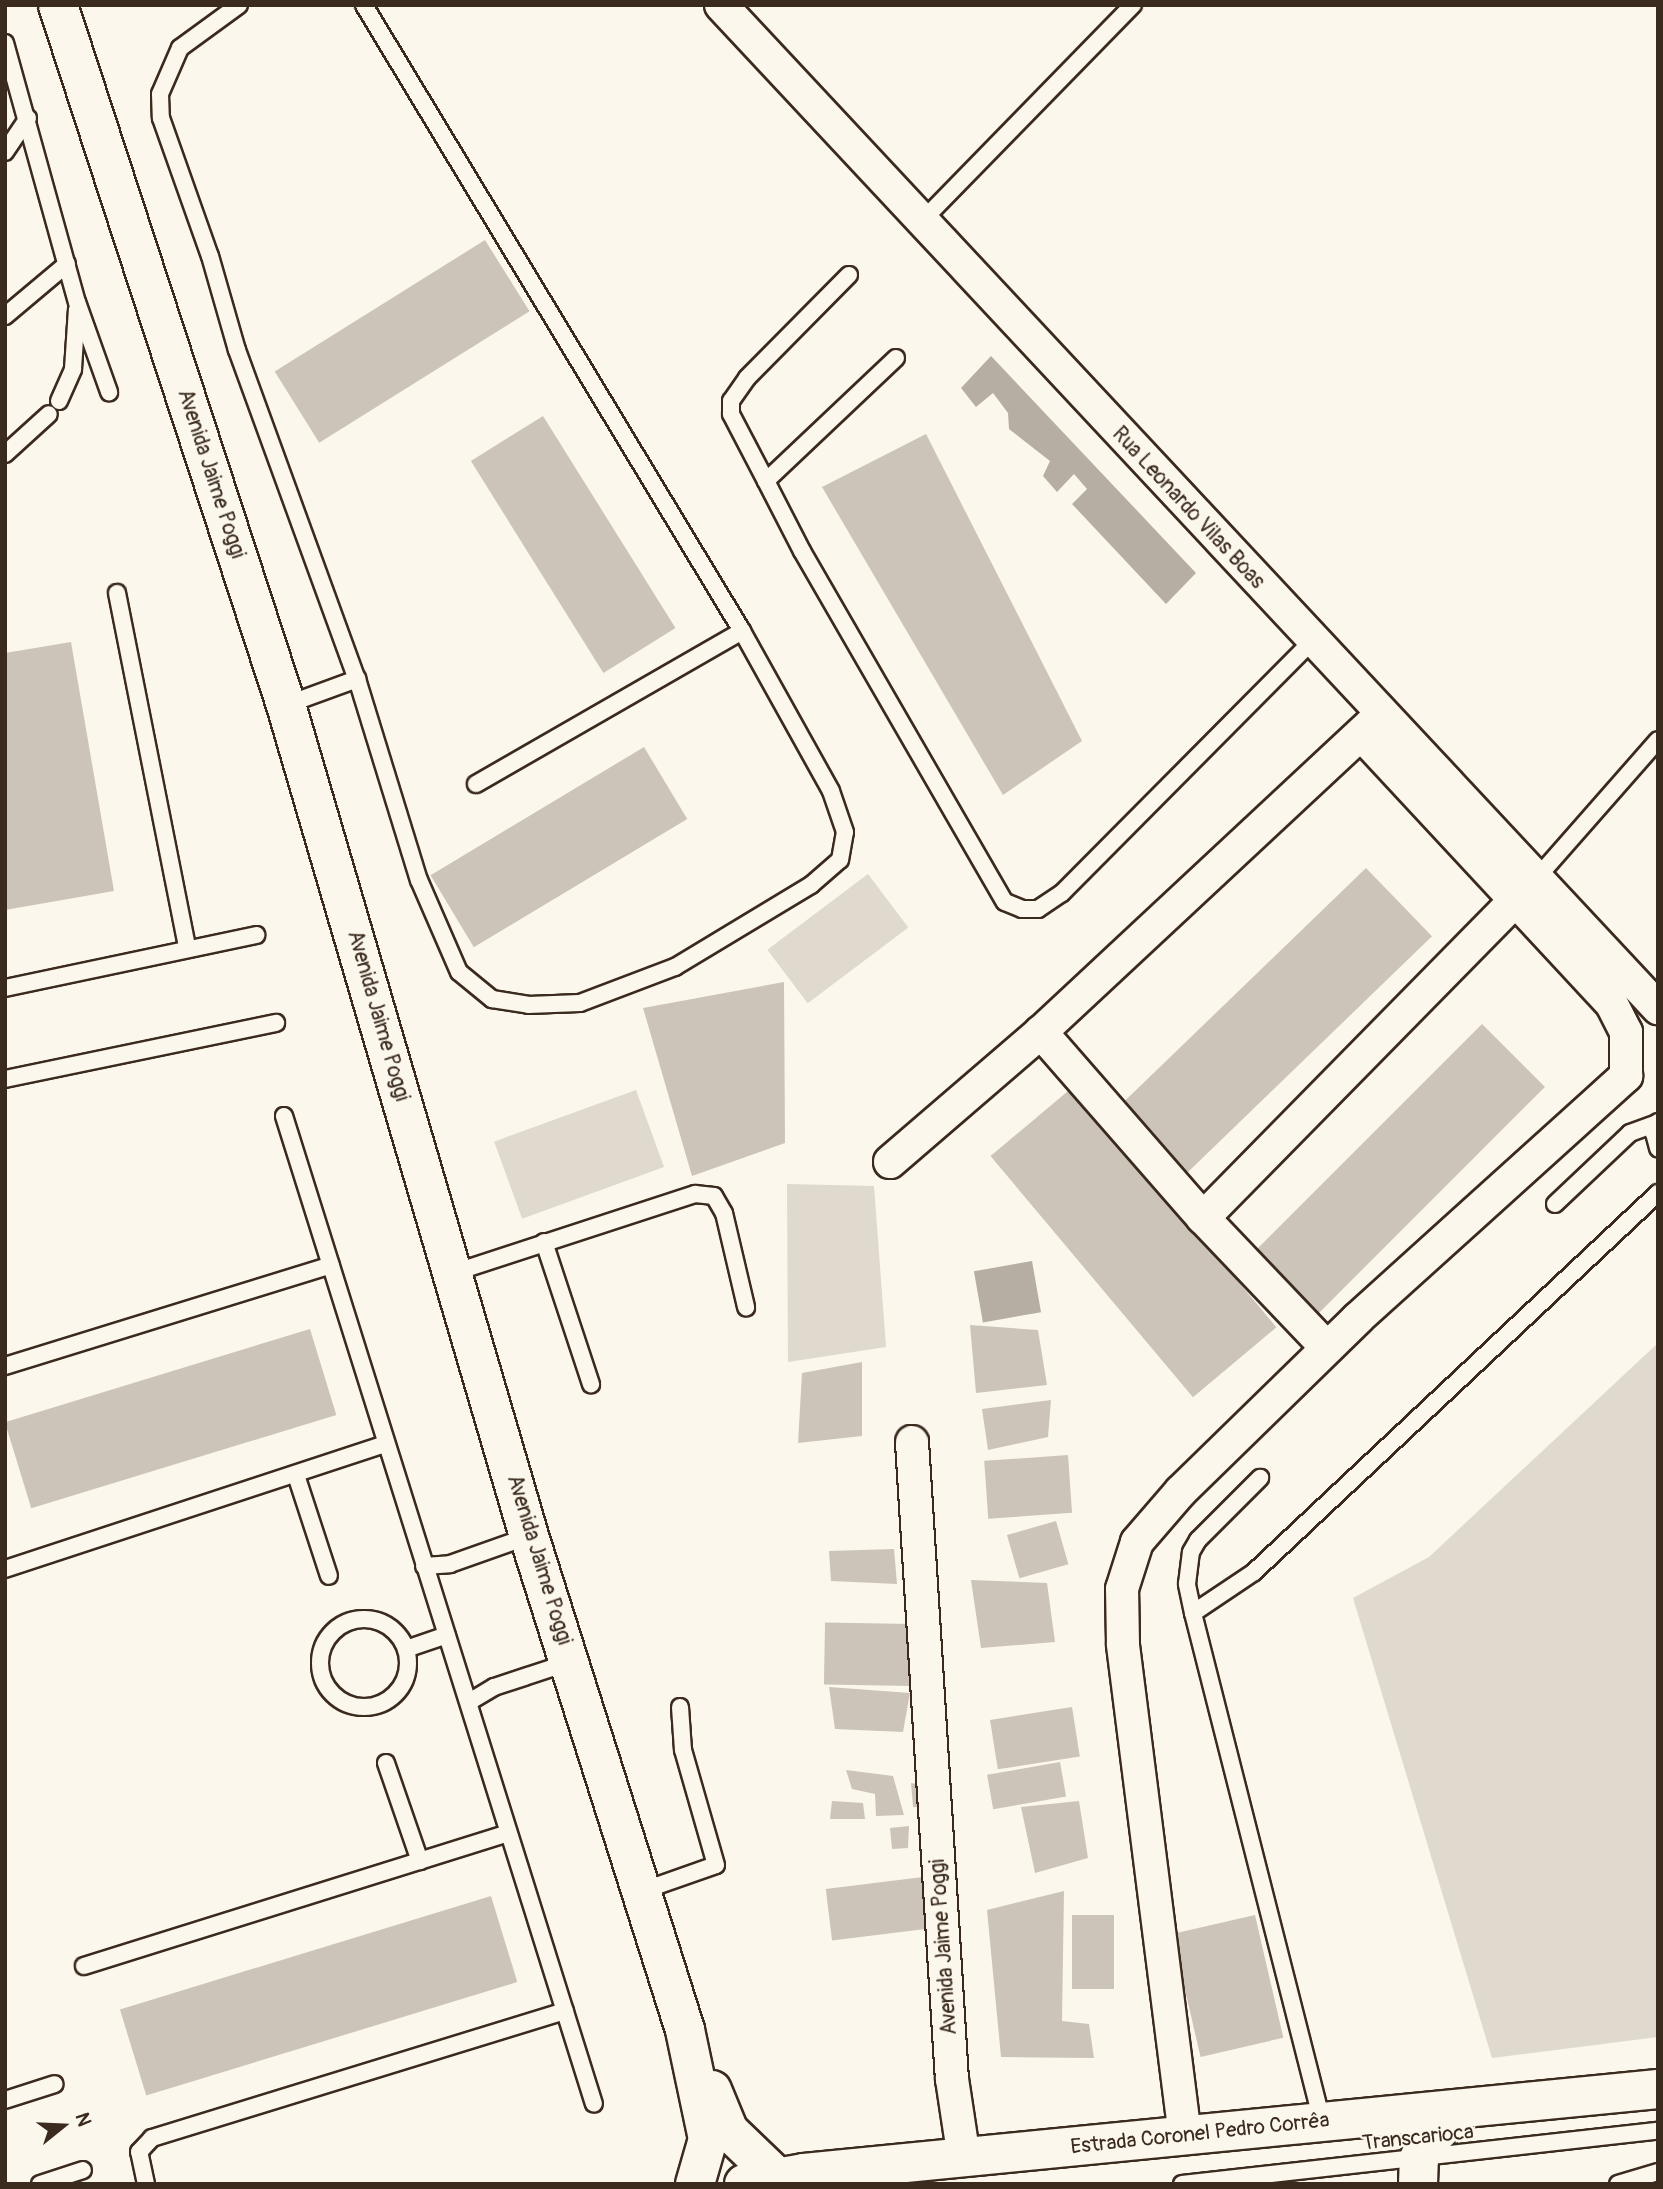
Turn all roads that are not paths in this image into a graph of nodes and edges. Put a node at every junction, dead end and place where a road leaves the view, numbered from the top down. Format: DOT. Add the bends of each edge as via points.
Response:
graph roads {
  1 [pos="58,5"];
  2 [pos="239,5"];
  3 [pos="364,5"];
  4 [pos="722,5"];
  5 [pos="1133,5"];
  6 [pos="5,43"];
  7 [pos="28,118"];
  8 [pos="5,152"];
  9 [pos="922,221"];
  10 [pos="66,264"];
  11 [pos="849,275"];
  12 [pos="77,302"];
  13 [pos="5,316"];
  14 [pos="895,358"];
  15 [pos="109,392"];
  16 [pos="5,454"];
  17 [pos="766,481"];
  18 [pos="117,593"];
  19 [pos="742,631"];
  20 [pos="1312,641"];
  21 [pos="357,679"];
  22 [pos="286,705"];
  23 [pos="1371,725"];
  24 [pos="1658,740"];
  25 [pos="476,784"];
  26 [pos="1525,890"];
  27 [pos="256,935"];
  28 [pos="187,948"];
  29 [pos="5,988"];
  30 [pos="1658,1008"];
  31 [pos="276,1023"];
  32 [pos="1041,1032"];
  33 [pos="5,1079"];
  34 [pos="284,1116"];
  35 [pos="1657,1123"];
  36 [pos="1658,1148"];
  37 [pos="890,1162"];
  38 [pos="1658,1193"];
  39 [pos="1556,1204"];
  40 [pos="1203,1218"];
  41 [pos="544,1242"];
  42 [pos="331,1265"];
  43 [pos="453,1273"];
  44 [pos="746,1307"];
  45 [pos="1327,1348"];
  46 [pos="5,1366"];
  47 [pos="591,1384"];
  48 [pos="912,1442"];
  49 [pos="386,1444"];
  50 [pos="296,1475"];
  51 [pos="1260,1478"];
  52 [pos="529,1536"];
  53 [pos="424,1566"];
  54 [pos="5,1569"];
  55 [pos="329,1576"];
  56 [pos="1193,1613"];
  57 [pos="447,1635"];
  58 [pos="406,1649"];
  59 [pos="571,1662"];
  60 [pos="469,1702"];
  61 [pos="680,1707"];
  62 [pos="386,1763"];
  63 [pos="508,1833"];
  64 [pos="420,1861"];
  65 [pos="642,1891"];
  66 [pos="84,1965"];
  67 [pos="565,2011"];
  68 [pos="685,2030"];
  69 [pos="55,2084"];
  70 [pos="1658,2089"];
  71 [pos="5,2100"];
  72 [pos="594,2104"];
  73 [pos="1461,2109"];
  74 [pos="1322,2121"];
  75 [pos="1658,2131"];
  76 [pos="1185,2136"];
  77 [pos="964,2158"];
  78 [pos="83,2170"];
  79 [pos="1419,2172"];
  80 [pos="1658,2172"];
  81 [pos="760,2180"];
  82 [pos="40,2184"];
  83 [pos="146,2184"];
  84 [pos="695,2184"];
  85 [pos="1182,2184"];
  86 [pos="1618,2184"];
  1 -- 22 [label="street, Avenida Jaime Poggi"];
  2 -- 21 [label="lane" via="180,48 160,93 161,118 210,256 237,350"];
  3 -- 19 [label="lane"];
  4 -- 9 [label="street, Rua Leonardo Vilas Boas"];
  5 -- 9 [label="lane"];
  6 -- 7 [label="lane"];
  7 -- 8 [label="lane"];
  7 -- 10 [label="lane"];
  9 -- 20 [label="street, Rua Leonardo Vilas Boas"];
  10 -- 12 [label="lane"];
  10 -- 13 [label="lane"];
  11 -- 17 [label="lane" via="747,378 731,401 732,414"];
  12 -- 15 [label="lane"];
  12 -- 16 [label="lane" via="73,369 54,407"];
  14 -- 17 [label="lane"];
  17 -- 20 [label="lane" via="985,872 1005,902 1022,909 1038,909 1062,893"];
  18 -- 28 [label="lane"];
  19 -- 21 [label="lane" via="831,791 845,832 840,860 811,885 675,967 580,1003 528,1005 492,999 459,972 419,880"];
  19 -- 25 [label="lane"];
  20 -- 23 [label="street, Rua Leonardo Vilas Boas"];
  21 -- 22 [label="lane"];
  22 -- 43 [label="street, Avenida Jaime Poggi"];
  23 -- 26 [label="street, Rua Leonardo Vilas Boas"];
  23 -- 32 [label="street"];
  24 -- 26 [label="lane"];
  26 -- 30 [label="street, Rua Leonardo Vilas Boas"];
  26 -- 40 [label="street"];
  26 -- 45 [label="street" via="1611,1003 1626,1032 1626,1076"];
  27 -- 28 [label="lane"];
  28 -- 29 [label="lane"];
  31 -- 33 [label="lane"];
  32 -- 37 [label="street"];
  32 -- 40 [label="street"];
  34 -- 42 [label="lane"];
  35 -- 36 [label="lane"];
  35 -- 39 [label="lane" via="1630,1133"];
  38 -- 56 [label="lane" via="1254,1572"];
  40 -- 45 [label="street"];
  41 -- 43 [label="lane"];
  41 -- 44 [label="lane" via="695,1194 714,1196 724,1213"];
  41 -- 47 [label="lane"];
  42 -- 46 [label="lane"];
  42 -- 49 [label="lane"];
  43 -- 52 [label="street, Avenida Jaime Poggi"];
  45 -- 76 [label="street" via="1181,1491 1137,1542 1122,1589 1123,1644"];
  48 -- 77 [label="street, Avenida Jaime Poggi" via="952,2079"];
  49 -- 50 [label="lane"];
  49 -- 53 [label="lane"];
  50 -- 54 [label="lane"];
  50 -- 55 [label="lane"];
  51 -- 56 [label="lane" via="1191,1552 1187,1584"];
  52 -- 53 [label="lane" via="450,1564"];
  52 -- 59 [label="street, Avenida Jaime Poggi"];
  53 -- 57 [label="lane"];
  56 -- 74 [label="lane"];
  57 -- 58 [label="lane"];
  57 -- 60 [label="lane"];
  58 -- 58 [label="lane" via="396,1632 379,1621 359,1618 340,1625 323,1648 321,1677 332,1695 348,1706 377,1705 401,1688 408,1669"];
  59 -- 60 [label="lane" via="494,1687"];
  59 -- 65 [label="street, Avenida Jaime Poggi"];
  60 -- 63 [label="lane"];
  61 -- 65 [label="lane" via="683,1750 716,1865"];
  62 -- 64 [label="lane"];
  63 -- 64 [label="lane"];
  63 -- 67 [label="lane"];
  64 -- 66 [label="lane"];
  65 -- 68 [label="street, Avenida Jaime Poggi"];
  67 -- 72 [label="lane"];
  67 -- 83 [label="lane" via="152,2138 139,2152"];
  68 -- 81 [label="street, Avenida Jaime Poggi" via="729,2131"];
  68 -- 84 [label="street, Avenida Jaime Poggi" via="708,2139"];
  69 -- 71 [label="lane"];
  70 -- 73 [label="street, Estrada Coronel Pedro Corrêa"];
  73 -- 74 [label="street, Estrada Coronel Pedro Corrêa"];
  73 -- 79 [label="street" via="1433,2134"];
  74 -- 76 [label="street, Estrada Coronel Pedro Corrêa"];
  75 -- 79 [label="lane, Transcarioca"];
  76 -- 77 [label="street, Estrada Coronel Pedro Corrêa"];
  77 -- 81 [label="street, Estrada Coronel Pedro Corrêa"];
  78 -- 82 [label="lane"];
  79 -- 85 [label="lane, Transcarioca"];
  80 -- 86 [label="lane"];
}
